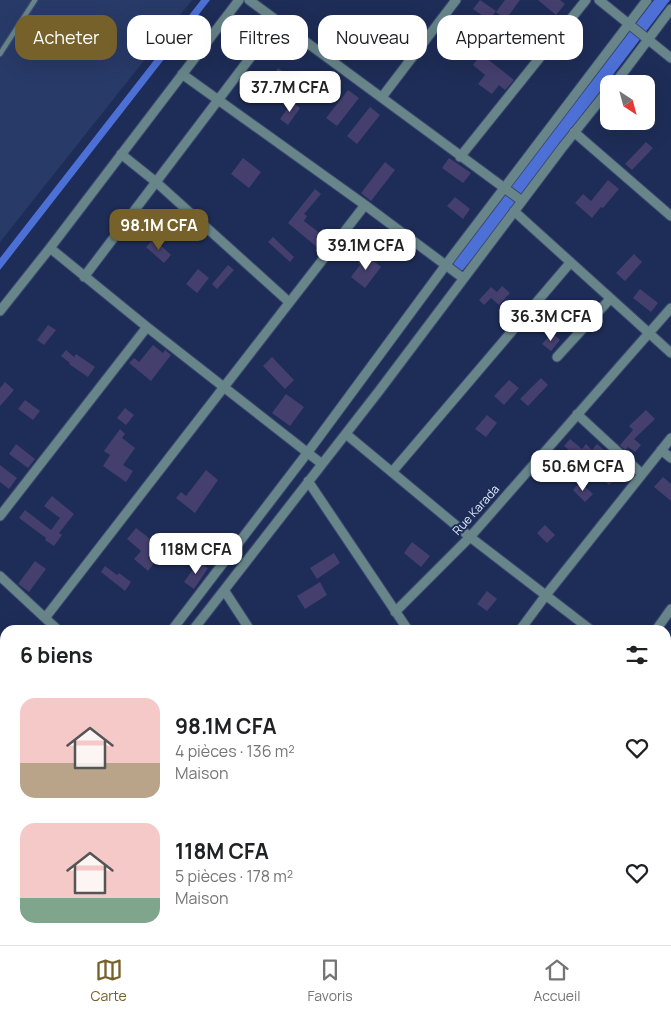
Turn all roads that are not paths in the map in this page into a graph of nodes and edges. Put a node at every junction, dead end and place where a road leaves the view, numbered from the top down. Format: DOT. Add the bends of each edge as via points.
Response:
graph roads {
  1 [pos="35,0"];
  2 [pos="239,0"];
  3 [pos="249,0"];
  4 [pos="456,0"];
  5 [pos="586,0"];
  6 [pos="599,0"];
  7 [pos="647,0"];
  8 [pos="671,9"];
  9 [pos="270,15"];
  10 [pos="630,25"];
  11 [pos="646,37"];
  12 [pos="308,43"];
  13 [pos="1,51"];
  14 [pos="671,58"];
  15 [pos="248,60"];
  16 [pos="182,74"];
  17 [pos="620,75"];
  18 [pos="382,97"];
  19 [pos="218,100"];
  20 [pos="600,100"];
  21 [pos="574,132"];
  22 [pos="121,154"];
  23 [pos="460,157"];
  24 [pos="156,182"];
  25 [pos="506,189"];
  26 [pos="520,200"];
  27 [pos="364,204"];
  28 [pos="514,211"];
  29 [pos="671,216"];
  30 [pos="50,248"];
  31 [pos="570,263"];
  32 [pos="455,272"];
  33 [pos="84,277"];
  34 [pos="610,299"];
  35 [pos="289,302"];
  36 [pos="671,308"];
  37 [pos="0,311"];
  38 [pos="147,327"];
  39 [pos="649,333"];
  40 [pos="671,353"];
  41 [pos="558,357"];
  42 [pos="223,387"];
  43 [pos="577,414"];
  44 [pos="346,434"];
  45 [pos="671,438"];
  46 [pos="661,450"];
  47 [pos="308,452"];
  48 [pos="671,458"];
  49 [pos="322,464"];
  50 [pos="392,472"];
  51 [pos="642,474"];
  52 [pos="308,480"];
  53 [pos="0,516"];
  54 [pos="470,537"];
  55 [pos="0,576"];
  56 [pos="224,590"];
  57 [pos="546,595"];
  58 [pos="671,609"];
  59 [pos="395,612"];
  60 [pos="45,618"];
  61 [pos="53,625"];
  62 [pos="176,625"];
  63 [pos="197,625"];
  64 [pos="247,625"];
  65 [pos="404,625"];
  66 [pos="524,625"];
  67 [pos="585,625"];
  68 [pos="660,625"];
  1 -- 13 [label="lane"];
  2 -- 16 [label="street"];
  3 -- 9 [label="street"];
  4 -- 18 [label="street"];
  5 -- 23 [label="street"];
  6 -- 10 [label="street"];
  7 -- 10 [label="street"];
  8 -- 11 [label="street"];
  10 -- 11 [label="street"];
  10 -- 25 [label="street"];
  11 -- 14 [label="street"];
  11 -- 17 [label="street"];
  12 -- 18 [label="street"];
  15 -- 19 [label="street"];
  16 -- 19 [label="street"];
  16 -- 22 [label="street"];
  18 -- 23 [label="street"];
  19 -- 24 [label="street"];
  19 -- 27 [label="street"];
  20 -- 21 [label="street"];
  21 -- 26 [label="street"];
  21 -- 29 [label="street"];
  22 -- 24 [label="street"];
  22 -- 30 [label="street"];
  23 -- 25 [label="street"];
  24 -- 33 [label="street"];
  24 -- 35 [label="street"];
  25 -- 26 [label="street"];
  25 -- 32 [label="street"];
  26 -- 28 [label="street"];
  27 -- 32 [label="street"];
  27 -- 35 [label="street"];
  28 -- 31 [label="street"];
  28 -- 32 [label="street"];
  30 -- 33 [label="street"];
  30 -- 37 [label="street"];
  31 -- 34 [label="street"];
  31 -- 50 [label="street"];
  32 -- 44 [label="street"];
  32 -- 47 [label="street"];
  33 -- 38 [label="street"];
  34 -- 39 [label="street"];
  34 -- 41 [label="street"];
  35 -- 42 [label="street"];
  36 -- 39 [label="street, Rue Karada"];
  38 -- 42 [label="street"];
  38 -- 53 [label="street"];
  39 -- 40 [label="street"];
  39 -- 43 [label="street, Rue Karada"];
  42 -- 47 [label="street"];
  42 -- 60 [label="street"];
  43 -- 51 [label="street"];
  43 -- 54 [label="street, Rue Karada"];
  44 -- 49 [label="street"];
  44 -- 50 [label="street"];
  45 -- 46 [label="street"];
  46 -- 48 [label="street"];
  46 -- 51 [label="street"];
  47 -- 49 [label="street"];
  47 -- 62 [label="street"];
  49 -- 52 [label="street"];
  50 -- 54 [label="street"];
  51 -- 57 [label="street"];
  52 -- 56 [label="street"];
  52 -- 59 [label="street"];
  54 -- 57 [label="street"];
  54 -- 59 [label="street, Rue Karada"];
  55 -- 60 [label="street"];
  56 -- 63 [label="street"];
  56 -- 64 [label="street"];
  57 -- 66 [label="street"];
  57 -- 67 [label="street"];
  58 -- 68 [label="street"];
  59 -- 65 [label="street"];
  60 -- 61 [label="street"];
}
